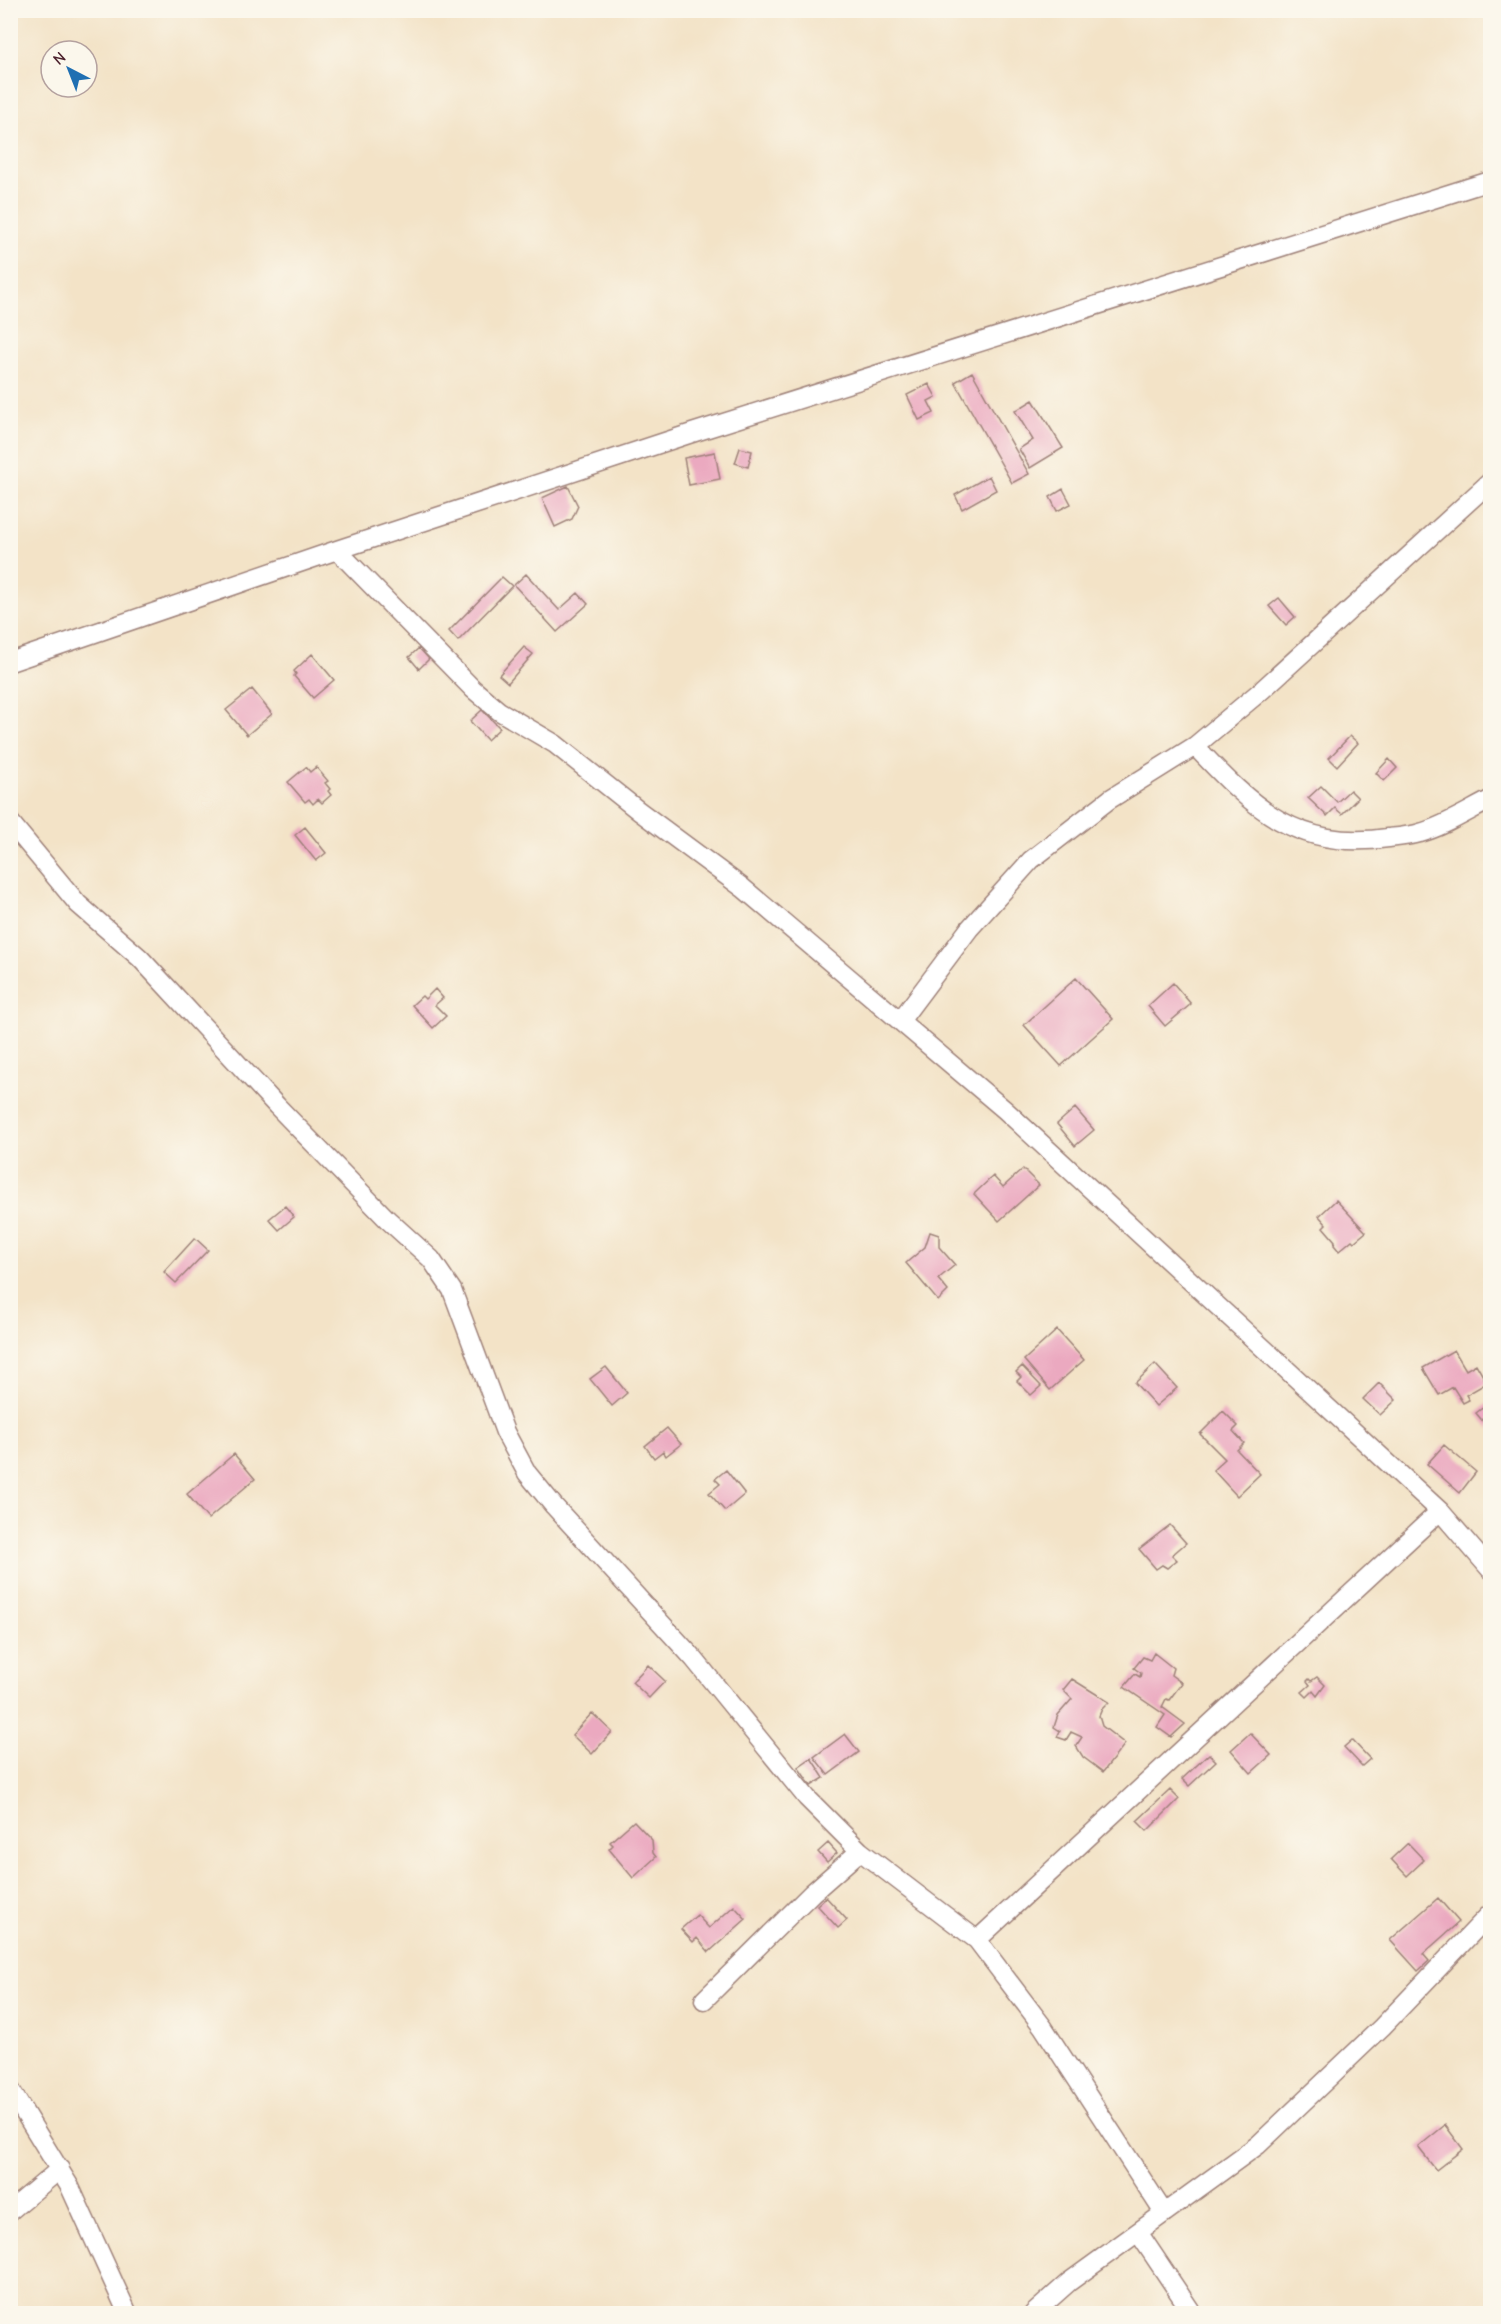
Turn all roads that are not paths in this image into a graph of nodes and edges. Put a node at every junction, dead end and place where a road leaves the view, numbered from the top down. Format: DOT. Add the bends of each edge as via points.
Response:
graph roads {
  1 [pos="1491,181"];
  2 [pos="1491,483"];
  3 [pos="337,550"];
  4 [pos="10,662"];
  5 [pos="1195,746"];
  6 [pos="1491,800"];
  7 [pos="10,822"];
  8 [pos="900,1021"];
  9 [pos="1440,1511"];
  10 [pos="1491,1569"];
  11 [pos="860,1851"];
  12 [pos="1491,1914"];
  13 [pos="977,1940"];
  14 [pos="704,2000"];
  15 [pos="10,2089"];
  16 [pos="60,2169"];
  17 [pos="10,2211"];
  18 [pos="1164,2213"];
  19 [pos="1138,2232"];
  20 [pos="128,2313"];
  21 [pos="1033,2313"];
  22 [pos="1193,2313"];
  1 -- 3 [label="street" via="703,429"];
  2 -- 5 [label="street"];
  3 -- 4 [label="street"];
  3 -- 8 [label="street" via="499,711 555,744 743,888"];
  5 -- 6 [label="street" via="1235,788 1273,817 1314,836 1361,842 1420,834"];
  5 -- 8 [label="street" via="1110,799 1031,860 969,929"];
  7 -- 11 [label="street" via="78,904 140,958 277,1106 430,1259 452,1290 505,1432 527,1473 694,1659 807,1798"];
  8 -- 9 [label="street" via="1014,1118"];
  9 -- 10 [label="street"];
  9 -- 13 [label="street"];
  11 -- 13 [label="street"];
  11 -- 14 [label="street"];
  12 -- 18 [label="street" via="1382,2027 1258,2145"];
  13 -- 18 [label="street" via="1043,2027"];
  15 -- 16 [label="street"];
  16 -- 17 [label="street"];
  16 -- 20 [label="street"];
  18 -- 19 [label="street"];
  19 -- 21 [label="street"];
  19 -- 22 [label="street"];
}
